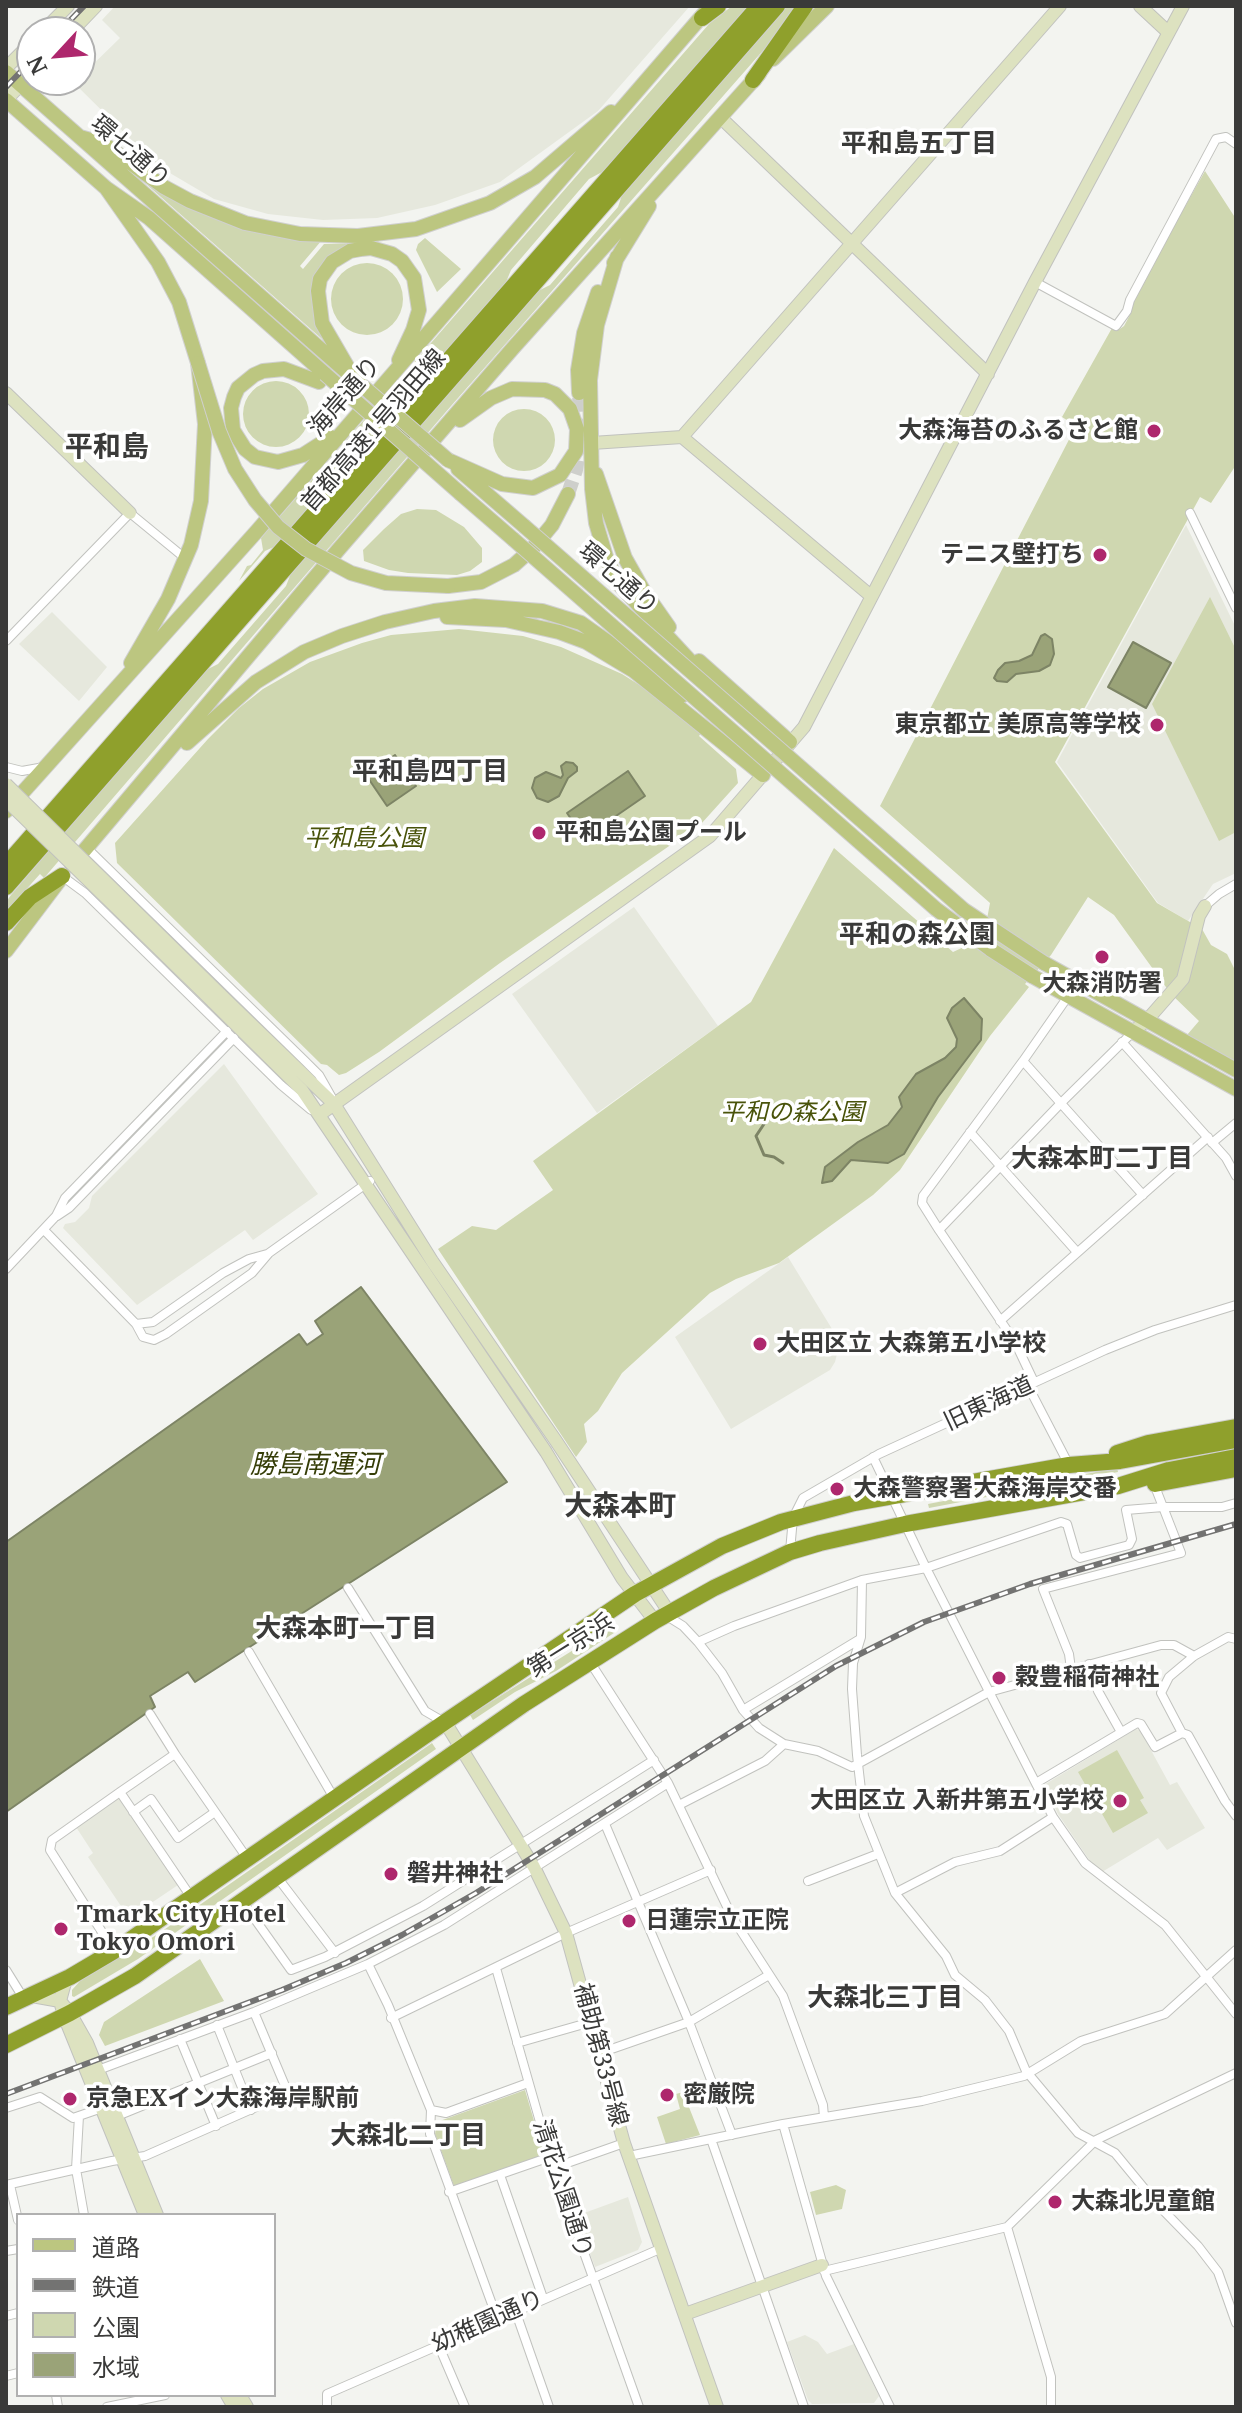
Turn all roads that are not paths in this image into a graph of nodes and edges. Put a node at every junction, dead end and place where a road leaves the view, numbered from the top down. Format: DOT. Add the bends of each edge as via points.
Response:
graph roads {
  1 [pos="718,6"];
  2 [pos="759,6"];
  3 [pos="777,6"];
  4 [pos="805,6"];
  5 [pos="827,6"];
  6 [pos="1060,6"];
  7 [pos="1140,6"];
  8 [pos="1183,6"];
  9 [pos="706,12"];
  10 [pos="1168,32"];
  11 [pos="654,73"];
  12 [pos="753,80"];
  13 [pos="33,96"];
  14 [pos="6,100"];
  15 [pos="720,117"];
  16 [pos="80,137"];
  17 [pos="1236,144"];
  18 [pos="670,172"];
  19 [pos="106,188"];
  20 [pos="852,243"];
  21 [pos="617,257"];
  22 [pos="1035,282"];
  23 [pos="338,359"];
  24 [pos="198,363"];
  25 [pos="988,374"];
  26 [pos="322,378"];
  27 [pos="390,378"];
  28 [pos="579,393"];
  29 [pos="7,395"];
  30 [pos="353,420"];
  31 [pos="440,434"];
  32 [pos="682,437"];
  33 [pos="592,443"];
  34 [pos="593,466"];
  35 [pos="475,477"];
  36 [pos="568,494"];
  37 [pos="130,513"];
  38 [pos="1190,513"];
  39 [pos="186,559"];
  40 [pos="259,576"];
  41 [pos="871,596"];
  42 [pos="1236,608"];
  43 [pos="407,617"];
  44 [pos="6,641"];
  45 [pos="183,648"];
  46 [pos="122,679"];
  47 [pos="732,707"];
  48 [pos="720,720"];
  49 [pos="790,742"];
  50 [pos="6,767"];
  51 [pos="47,767"];
  52 [pos="763,775"];
  53 [pos="6,784"];
  54 [pos="143,784"];
  55 [pos="6,800"];
  56 [pos="6,811"];
  57 [pos="87,848"];
  58 [pos="6,865"];
  59 [pos="62,876"];
  60 [pos="1236,884"];
  61 [pos="6,887"];
  62 [pos="1205,906"];
  63 [pos="6,923"];
  64 [pos="6,951"];
  65 [pos="1069,995"];
  66 [pos="216,998"];
  67 [pos="1148,1019"];
  68 [pos="1134,1031"];
  69 [pos="230,1035"];
  70 [pos="1122,1042"];
  71 [pos="1023,1061"];
  72 [pos="1236,1070"];
  73 [pos="1236,1089"];
  74 [pos="1061,1103"];
  75 [pos="334,1104"];
  76 [pos="319,1115"];
  77 [pos="1236,1123"];
  78 [pos="970,1132"];
  79 [pos="1210,1140"];
  80 [pos="1000,1166"];
  81 [pos="378,1175"];
  82 [pos="1236,1176"];
  83 [pos="365,1185"];
  84 [pos="1143,1195"];
  85 [pos="44,1230"];
  86 [pos="939,1230"];
  87 [pos="1077,1252"];
  88 [pos="269,1253"];
  89 [pos="6,1269"];
  90 [pos="1236,1305"];
  91 [pos="1000,1321"];
  92 [pos="136,1324"];
  93 [pos="1031,1384"];
  94 [pos="1236,1427"];
  95 [pos="1236,1440"];
  96 [pos="873,1457"];
  97 [pos="1236,1457"];
  98 [pos="1075,1464"];
  99 [pos="1236,1469"];
  100 [pos="1154,1484"];
  101 [pos="1118,1486"];
  102 [pos="892,1496"];
  103 [pos="1236,1503"];
  104 [pos="1163,1507"];
  105 [pos="793,1518"];
  106 [pos="905,1524"];
  107 [pos="790,1552"];
  108 [pos="926,1568"];
  109 [pos="862,1580"];
  110 [pos="650,1586"];
  111 [pos="348,1588"];
  112 [pos="635,1594"];
  113 [pos="663,1616"];
  114 [pos="860,1639"];
  115 [pos="1236,1639"];
  116 [pos="698,1642"];
  117 [pos="249,1652"];
  118 [pos="1194,1656"];
  119 [pos="590,1662"];
  120 [pos="1089,1664"];
  121 [pos="1071,1669"];
  122 [pos="989,1692"];
  123 [pos="743,1710"];
  124 [pos="150,1714"];
  125 [pos="445,1722"];
  126 [pos="1121,1732"];
  127 [pos="1182,1733"];
  128 [pos="784,1744"];
  129 [pos="461,1747"];
  130 [pos="175,1754"];
  131 [pos="654,1760"];
  132 [pos="858,1764"];
  133 [pos="668,1783"];
  134 [pos="1036,1783"];
  135 [pos="120,1792"];
  136 [pos="334,1798"];
  137 [pos="679,1805"];
  138 [pos="133,1812"];
  139 [pos="215,1812"];
  140 [pos="1236,1816"];
  141 [pos="1053,1817"];
  142 [pos="605,1824"];
  143 [pos="521,1844"];
  144 [pos="878,1854"];
  145 [pos="248,1859"];
  146 [pos="534,1867"];
  147 [pos="711,1870"];
  148 [pos="277,1877"];
  149 [pos="808,1881"];
  150 [pos="895,1893"];
  151 [pos="192,1898"];
  152 [pos="242,1901"];
  153 [pos="638,1901"];
  154 [pos="566,1933"];
  155 [pos="1236,1950"];
  156 [pos="114,1951"];
  157 [pos="335,1953"];
  158 [pos="368,1964"];
  159 [pos="496,1968"];
  160 [pos="6,1970"];
  161 [pos="769,1975"];
  162 [pos="1208,1978"];
  163 [pos="66,1979"];
  164 [pos="28,1998"];
  165 [pos="6,2007"];
  166 [pos="65,2010"];
  167 [pos="254,2012"];
  168 [pos="1236,2014"];
  169 [pos="391,2018"];
  170 [pos="591,2022"];
  171 [pos="689,2022"];
  172 [pos="217,2025"];
  173 [pos="40,2028"];
  174 [pos="6,2033"];
  175 [pos="180,2039"];
  176 [pos="517,2043"];
  177 [pos="6,2045"];
  178 [pos="272,2053"];
  179 [pos="600,2053"];
  180 [pos="234,2068"];
  181 [pos="98,2070"];
  182 [pos="1236,2073"];
  183 [pos="1028,2074"];
  184 [pos="198,2082"];
  185 [pos="528,2083"];
  186 [pos="6,2108"];
  187 [pos="102,2108"];
  188 [pos="251,2110"];
  189 [pos="431,2110"];
  190 [pos="79,2116"];
  191 [pos="117,2116"];
  192 [pos="824,2117"];
  193 [pos="783,2124"];
  194 [pos="216,2126"];
  195 [pos="732,2135"];
  196 [pos="711,2139"];
  197 [pos="1096,2140"];
  198 [pos="627,2150"];
  199 [pos="550,2157"];
  200 [pos="128,2158"];
  201 [pos="553,2168"];
  202 [pos="76,2169"];
  203 [pos="500,2175"];
  204 [pos="8,2185"];
  205 [pos="449,2192"];
  206 [pos="16,2213"];
  207 [pos="84,2213"];
  208 [pos="144,2213"];
  209 [pos="156,2213"];
  210 [pos="1007,2227"];
  211 [pos="662,2248"];
  212 [pos="823,2268"];
  213 [pos="592,2277"];
  214 [pos="762,2288"];
  215 [pos="543,2298"];
  216 [pos="515,2310"];
  217 [pos="1234,2311"];
  218 [pos="685,2314"];
  219 [pos="497,2318"];
  220 [pos="1236,2323"];
  221 [pos="438,2344"];
  222 [pos="154,2397"];
  223 [pos="125,2402"];
  224 [pos="107,2407"];
  225 [pos="327,2407"];
  226 [pos="465,2407"];
  227 [pos="549,2407"];
  228 [pos="639,2407"];
  229 [pos="717,2407"];
  230 [pos="804,2407"];
  231 [pos="890,2407"];
  232 [pos="1051,2407"];
  1 -- 9 [label="highway"];
  2 -- 40 [label="highway, 首都高速1号羽田線"];
  3 -- 61 [label="highway, 首都高速1号羽田線"];
  4 -- 12 [label="highway"];
  5 -- 12 [label="main road"];
  6 -- 20 [label="street"];
  7 -- 10 [label="street"];
  8 -- 10 [label="street"];
  9 -- 11 [label="main road, 海岸通り"];
  10 -- 22 [label="street"];
  11 -- 16 [label="main road" via="577,143 512,191 441,222 390,233 329,236 245,223 190,201 104,144"];
  11 -- 27 [label="main road, 海岸通り"];
  12 -- 15 [label="main road"];
  13 -- 16 [label="main road, 環七通り"];
  14 -- 19 [label="main road, 環七通り"];
  15 -- 18 [label="main road"];
  15 -- 20 [label="street"];
  16 -- 23 [label="main road, 環七通り"];
  17 -- 22 [label="street" via="1226,137 1216,139 1116,326"];
  18 -- 21 [label="main road"];
  18 -- 31 [label="main road"];
  19 -- 24 [label="main road" via="158,262 179,302"];
  19 -- 26 [label="main road, 環七通り" via="149,218"];
  20 -- 25 [label="street"];
  20 -- 32 [label="street"];
  21 -- 28 [label="main road" via="589,314"];
  21 -- 33 [label="main road" via="592,352"];
  22 -- 25 [label="street"];
  23 -- 27 [label="main road" via="319,312 320,279 332,262 350,251 371,248 392,254 409,269 420,301 413,330"];
  23 -- 35 [label="main road, 環七通り, bridge" via="448,460"];
  24 -- 36 [label="main road, bridge" via="219,431 255,500 306,549 351,573 386,583 481,582 533,548"];
  24 -- 39 [label="main road, bridge" via="205,455"];
  25 -- 41 [label="street"];
  26 -- 30 [label="main road" via="284,369 263,371 245,381 234,397 231,419 245,449 266,461 290,460"];
  26 -- 48 [label="main road, 環七通り, bridge"];
  27 -- 30 [label="main road, 海岸通り"];
  29 -- 37 [label="street"];
  30 -- 46 [label="main road, 海岸通り"];
  31 -- 35 [label="main road" via="512,389 545,390 570,409 577,429 576,451 552,481 523,488"];
  31 -- 54 [label="main road"];
  32 -- 33 [label="street"];
  32 -- 41 [label="street"];
  33 -- 34 [label="main road"];
  34 -- 47 [label="main road, bridge" via="596,523 613,573"];
  34 -- 49 [label="main road" via="625,558 655,608 706,668"];
  35 -- 47 [label="main road, 環七通り, bridge"];
  37 -- 39 [label="street"];
  37 -- 44 [label="street"];
  38 -- 42 [label="street"];
  39 -- 46 [label="main road"];
  40 -- 45 [label="highway"];
  40 -- 58 [label="highway, 首都高速1号羽田線"];
  41 -- 49 [label="street" via="804,727"];
  43 -- 48 [label="main road, bridge" via="475,606 542,611 572,620"];
  43 -- 52 [label="main road" via="506,620 586,642 634,671"];
  43 -- 54 [label="main road" via="342,636 279,666"];
  46 -- 51 [label="main road, 海岸通り"];
  47 -- 67 [label="main road, 環七通り, bridge" via="964,910 1044,963"];
  48 -- 65 [label="main road, 環七通り, bridge" via="936,909 1032,976"];
  49 -- 52 [label="street"];
  50 -- 51 [label="street"];
  51 -- 56 [label="main road, 海岸通り"];
  52 -- 75 [label="street" via="710,836"];
  53 -- 66 [label="street, bridge"];
  54 -- 57 [label="main road"];
  55 -- 66 [label="street, bridge"];
  57 -- 59 [label="main road"];
  57 -- 75 [label="street" via="319,1075"];
  59 -- 63 [label="highway" via="30,897"];
  59 -- 64 [label="main road"];
  59 -- 69 [label="street"];
  60 -- 62 [label="street"];
  62 -- 67 [label="street" via="1183,979"];
  65 -- 68 [label="main road, 環七通り"];
  65 -- 71 [label="street"];
  66 -- 75 [label="street"];
  66 -- 76 [label="street"];
  67 -- 68 [label="street"];
  67 -- 72 [label="main road, 環七通り"];
  68 -- 70 [label="street"];
  68 -- 73 [label="main road, 環七通り"];
  69 -- 76 [label="street"];
  69 -- 85 [label="street"];
  70 -- 74 [label="street"];
  70 -- 79 [label="street"];
  71 -- 74 [label="street"];
  71 -- 78 [label="street"];
  74 -- 80 [label="street"];
  74 -- 84 [label="street"];
  75 -- 76 [label="street"];
  75 -- 81 [label="street"];
  76 -- 83 [label="street"];
  77 -- 79 [label="street"];
  78 -- 80 [label="street"];
  78 -- 86 [label="street" via="923,1196"];
  79 -- 82 [label="street"];
  79 -- 84 [label="street"];
  80 -- 86 [label="street"];
  80 -- 87 [label="street"];
  81 -- 83 [label="street"];
  81 -- 110 [label="street"];
  83 -- 88 [label="street"];
  83 -- 112 [label="street"];
  84 -- 87 [label="street"];
  85 -- 89 [label="street"];
  85 -- 92 [label="street"];
  86 -- 91 [label="street"];
  87 -- 91 [label="street"];
  88 -- 92 [label="street" via="223,1273 153,1322"];
  88 -- 92 [label="street" via="252,1273 161,1338 148,1340"];
  90 -- 93 [label="street, 旧東海道" via="1143,1335"];
  91 -- 93 [label="street" via="1015,1342"];
  93 -- 96 [label="street, 旧東海道"];
  93 -- 98 [label="street"];
  94 -- 98 [label="highway" via="1148,1443"];
  95 -- 98 [label="highway, 第一京浜"];
  96 -- 102 [label="street"];
  96 -- 105 [label="street, 旧東海道" via="809,1492"];
  97 -- 101 [label="highway, 第一京浜"];
  98 -- 102 [label="highway, 第一京浜"];
  99 -- 100 [label="highway"];
  100 -- 101 [label="highway"];
  100 -- 104 [label="street"];
  101 -- 106 [label="highway, 第一京浜"];
  102 -- 105 [label="highway, 第一京浜"];
  102 -- 106 [label="street"];
  103 -- 104 [label="street"];
  104 -- 108 [label="street" via="1126,1510 1130,1545 1081,1558 1067,1524 1061,1522"];
  104 -- 121 [label="street" via="1181,1553 1043,1589"];
  105 -- 107 [label="street"];
  105 -- 110 [label="highway, 第一京浜" via="722,1546"];
  106 -- 107 [label="highway, 第一京浜"];
  106 -- 108 [label="street"];
  107 -- 113 [label="highway, 第一京浜"];
  108 -- 109 [label="street"];
  108 -- 122 [label="street"];
  109 -- 114 [label="street"];
  109 -- 116 [label="street"];
  110 -- 112 [label="highway, 第一京浜"];
  110 -- 113 [label="street"];
  111 -- 125 [label="street" via="425,1711"];
  112 -- 113 [label="street"];
  112 -- 125 [label="highway, 第一京浜"];
  113 -- 116 [label="street"];
  113 -- 119 [label="highway, 第一京浜"];
  114 -- 123 [label="street"];
  114 -- 132 [label="street" via="852,1689"];
  115 -- 118 [label="street" via="1228,1637"];
  116 -- 123 [label="street"];
  117 -- 136 [label="street"];
  118 -- 120 [label="street" via="1166,1644"];
  118 -- 127 [label="street" via="1178,1667 1161,1693"];
  119 -- 129 [label="highway, 第一京浜"];
  119 -- 131 [label="street"];
  120 -- 121 [label="street"];
  120 -- 126 [label="street"];
  121 -- 122 [label="street"];
  122 -- 132 [label="street"];
  122 -- 134 [label="street"];
  123 -- 128 [label="street"];
  124 -- 130 [label="street"];
  125 -- 129 [label="street, 補助第33号線"];
  125 -- 136 [label="highway, 第一京浜"];
  126 -- 127 [label="street" via="1141,1724 1157,1748"];
  126 -- 134 [label="street"];
  127 -- 140 [label="street"];
  128 -- 132 [label="street" via="818,1751 852,1767"];
  128 -- 137 [label="street" via="765,1761"];
  129 -- 143 [label="street, 補助第33号線"];
  129 -- 148 [label="highway, 第一京浜"];
  130 -- 135 [label="street"];
  130 -- 139 [label="street"];
  131 -- 133 [label="street"];
  131 -- 143 [label="street"];
  132 -- 144 [label="street" via="864,1816"];
  133 -- 137 [label="street"];
  133 -- 142 [label="street"];
  134 -- 141 [label="street"];
  135 -- 138 [label="street"];
  135 -- 156 [label="street" via="52,1840 50,1850"];
  136 -- 145 [label="highway, 第一京浜"];
  137 -- 147 [label="street"];
  138 -- 139 [label="street" via="151,1799 178,1838"];
  138 -- 151 [label="street"];
  139 -- 145 [label="street"];
  141 -- 150 [label="street" via="1000,1851 955,1862"];
  141 -- 162 [label="street" via="1085,1863 1165,1925"];
  142 -- 146 [label="street"];
  142 -- 153 [label="street"];
  143 -- 146 [label="street, 補助第33号線"];
  143 -- 157 [label="street"];
  144 -- 149 [label="street"];
  144 -- 150 [label="street"];
  145 -- 151 [label="highway, 第一京浜"];
  146 -- 154 [label="street, 補助第33号線"];
  146 -- 158 [label="street" via="444,1925"];
  147 -- 153 [label="street"];
  147 -- 161 [label="street" via="732,1917"];
  148 -- 152 [label="highway, 第一京浜"];
  148 -- 157 [label="street"];
  150 -- 183 [label="street" via="955,1975 985,2000 1009,2031"];
  151 -- 156 [label="highway, 第一京浜"];
  152 -- 157 [label="street" via="291,1970"];
  152 -- 166 [label="highway, 第一京浜" via="135,1976"];
  153 -- 154 [label="street"];
  153 -- 171 [label="street"];
  154 -- 159 [label="street"];
  154 -- 170 [label="street, 補助第33号線"];
  155 -- 162 [label="street"];
  156 -- 163 [label="highway, 第一京浜"];
  158 -- 167 [label="street"];
  158 -- 169 [label="street"];
  159 -- 169 [label="street"];
  159 -- 176 [label="street, 清花公園通り"];
  160 -- 164 [label="street"];
  161 -- 171 [label="street"];
  161 -- 192 [label="street" via="788,2008"];
  162 -- 168 [label="street"];
  162 -- 183 [label="street" via="1165,2014 1081,2041"];
  163 -- 164 [label="highway, 第一京浜"];
  163 -- 166 [label="street"];
  164 -- 165 [label="highway, 第一京浜"];
  164 -- 166 [label="street"];
  166 -- 173 [label="highway, 第一京浜"];
  166 -- 181 [label="street"];
  166 -- 187 [label="street"];
  167 -- 172 [label="street"];
  167 -- 178 [label="street"];
  169 -- 189 [label="street"];
  170 -- 176 [label="street"];
  170 -- 179 [label="street, 補助第33号線"];
  171 -- 179 [label="street"];
  171 -- 195 [label="street"];
  172 -- 175 [label="street"];
  172 -- 180 [label="street"];
  173 -- 174 [label="highway"];
  173 -- 177 [label="highway, 第一京浜"];
  175 -- 181 [label="street"];
  175 -- 184 [label="street"];
  176 -- 185 [label="street, 清花公園通り"];
  178 -- 180 [label="street"];
  178 -- 188 [label="street" via="288,2093"];
  179 -- 198 [label="street, 補助第33号線"];
  180 -- 184 [label="street"];
  180 -- 188 [label="street"];
  181 -- 191 [label="street"];
  182 -- 197 [label="street"];
  183 -- 192 [label="street" via="922,2101"];
  183 -- 197 [label="street" via="1078,2133"];
  184 -- 191 [label="street"];
  184 -- 194 [label="street"];
  185 -- 189 [label="street" via="446,2113"];
  185 -- 199 [label="street, 清花公園通り"];
  186 -- 190 [label="street" via="40,2097 73,2118"];
  187 -- 190 [label="street"];
  187 -- 200 [label="street"];
  188 -- 194 [label="street"];
  189 -- 205 [label="street" via="430,2134"];
  190 -- 202 [label="street"];
  191 -- 200 [label="street"];
  192 -- 193 [label="street"];
  193 -- 195 [label="street"];
  193 -- 212 [label="street"];
  194 -- 200 [label="street"];
  195 -- 196 [label="street"];
  196 -- 198 [label="street"];
  196 -- 214 [label="street"];
  197 -- 210 [label="street"];
  197 -- 217 [label="street" via="1123,2160 1198,2246 1218,2272"];
  198 -- 201 [label="street"];
  198 -- 211 [label="street, 補助第33号線"];
  199 -- 201 [label="street, 清花公園通り"];
  199 -- 203 [label="street"];
  200 -- 202 [label="street"];
  200 -- 208 [label="street"];
  200 -- 209 [label="street"];
  201 -- 213 [label="street, 清花公園通り"];
  202 -- 204 [label="street"];
  202 -- 207 [label="street"];
  203 -- 205 [label="street"];
  203 -- 215 [label="street"];
  204 -- 206 [label="street"];
  205 -- 219 [label="street"];
  210 -- 212 [label="street"];
  210 -- 232 [label="street" via="1046,2356"];
  211 -- 213 [label="street, 幼稚園通り"];
  211 -- 218 [label="street, 補助第33号線"];
  212 -- 214 [label="street"];
  212 -- 231 [label="street"];
  213 -- 215 [label="street, 幼稚園通り"];
  213 -- 228 [label="street, 清花公園通り"];
  214 -- 218 [label="street"];
  214 -- 230 [label="street"];
  215 -- 216 [label="street, 幼稚園通り"];
  216 -- 219 [label="street, 幼稚園通り"];
  216 -- 227 [label="street"];
  217 -- 220 [label="street"];
  218 -- 229 [label="street, 補助第33号線"];
  219 -- 221 [label="street, 幼稚園通り"];
  221 -- 225 [label="street, 幼稚園通り" via="327,2394"];
  221 -- 226 [label="street"];
  222 -- 223 [label="street"];
  223 -- 224 [label="street"];
}
